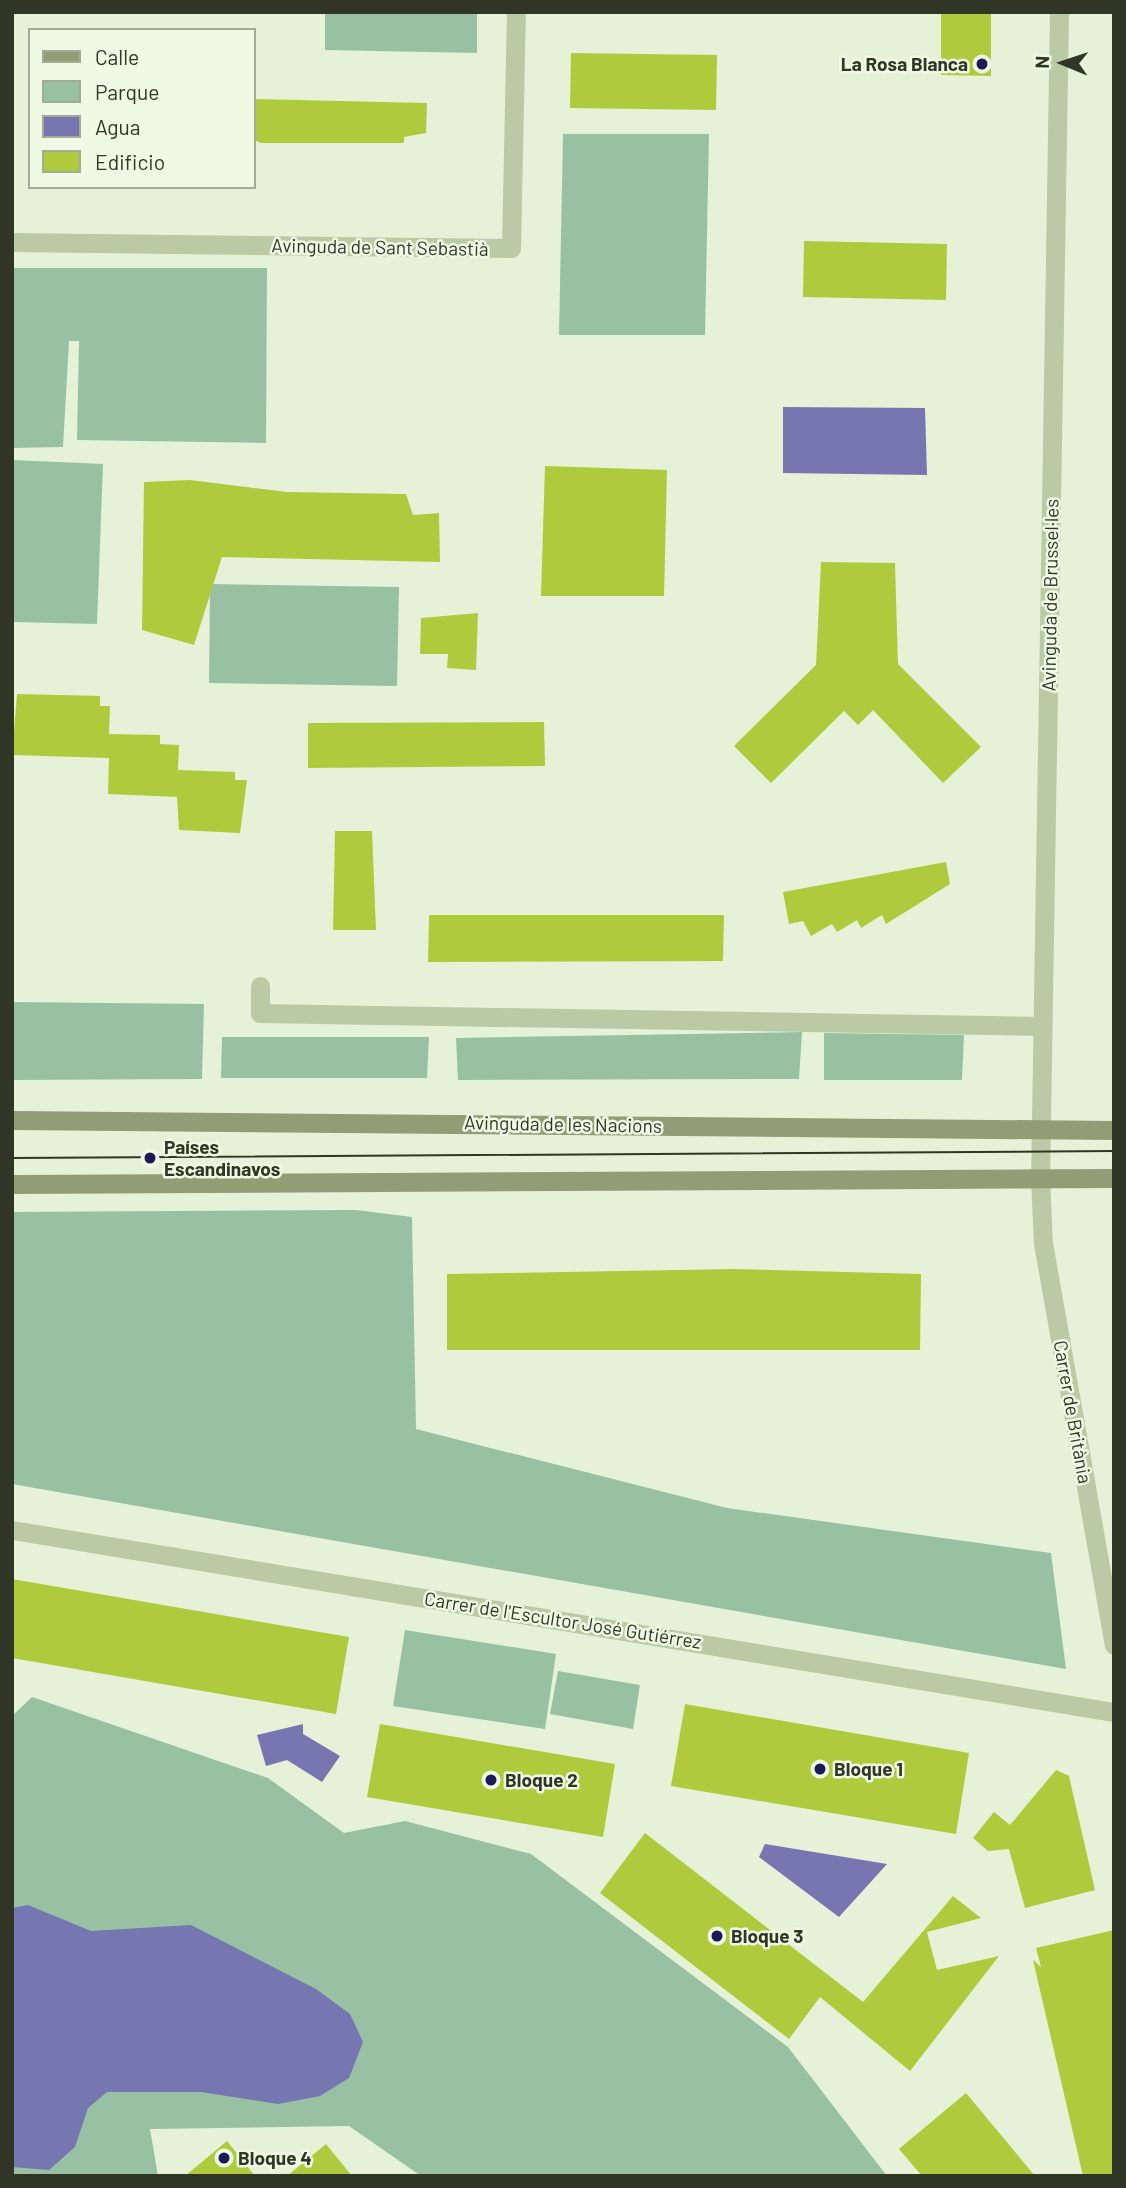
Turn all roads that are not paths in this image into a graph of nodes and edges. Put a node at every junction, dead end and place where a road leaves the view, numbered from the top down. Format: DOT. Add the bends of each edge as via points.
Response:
graph roads {
  1 [pos="516,12"];
  2 [pos="1059,12"];
  3 [pos="12,242"];
  4 [pos="260,986"];
  5 [pos="1042,1026"];
  6 [pos="12,1119"];
  7 [pos="1114,1130"];
  8 [pos="1041,1131"];
  9 [pos="1040,1178"];
  10 [pos="1114,1178"];
  11 [pos="12,1184"];
  12 [pos="12,1530"];
  13 [pos="1114,1645"];
  14 [pos="1114,1712"];
  1 -- 3 [label="street, Avinguda de Sant Sebastià" via="511,248"];
  2 -- 5 [label="street, Avinguda de Brussel·les"];
  4 -- 5 [label="street" via="260,1013"];
  5 -- 8 [label="street, Avinguda de Brussel·les"];
  6 -- 8 [label="main road, Avinguda de les Nacions"];
  7 -- 8 [label="main road, Avinguda de les Nacions"];
  8 -- 9 [label="street, Avinguda de Brussel·les"];
  9 -- 10 [label="main road"];
  9 -- 11 [label="main road"];
  9 -- 13 [label="street, Carrer de Britània" via="1043,1243"];
  12 -- 14 [label="street, Carrer de l'Escultor José Gutiérrez"];
}
